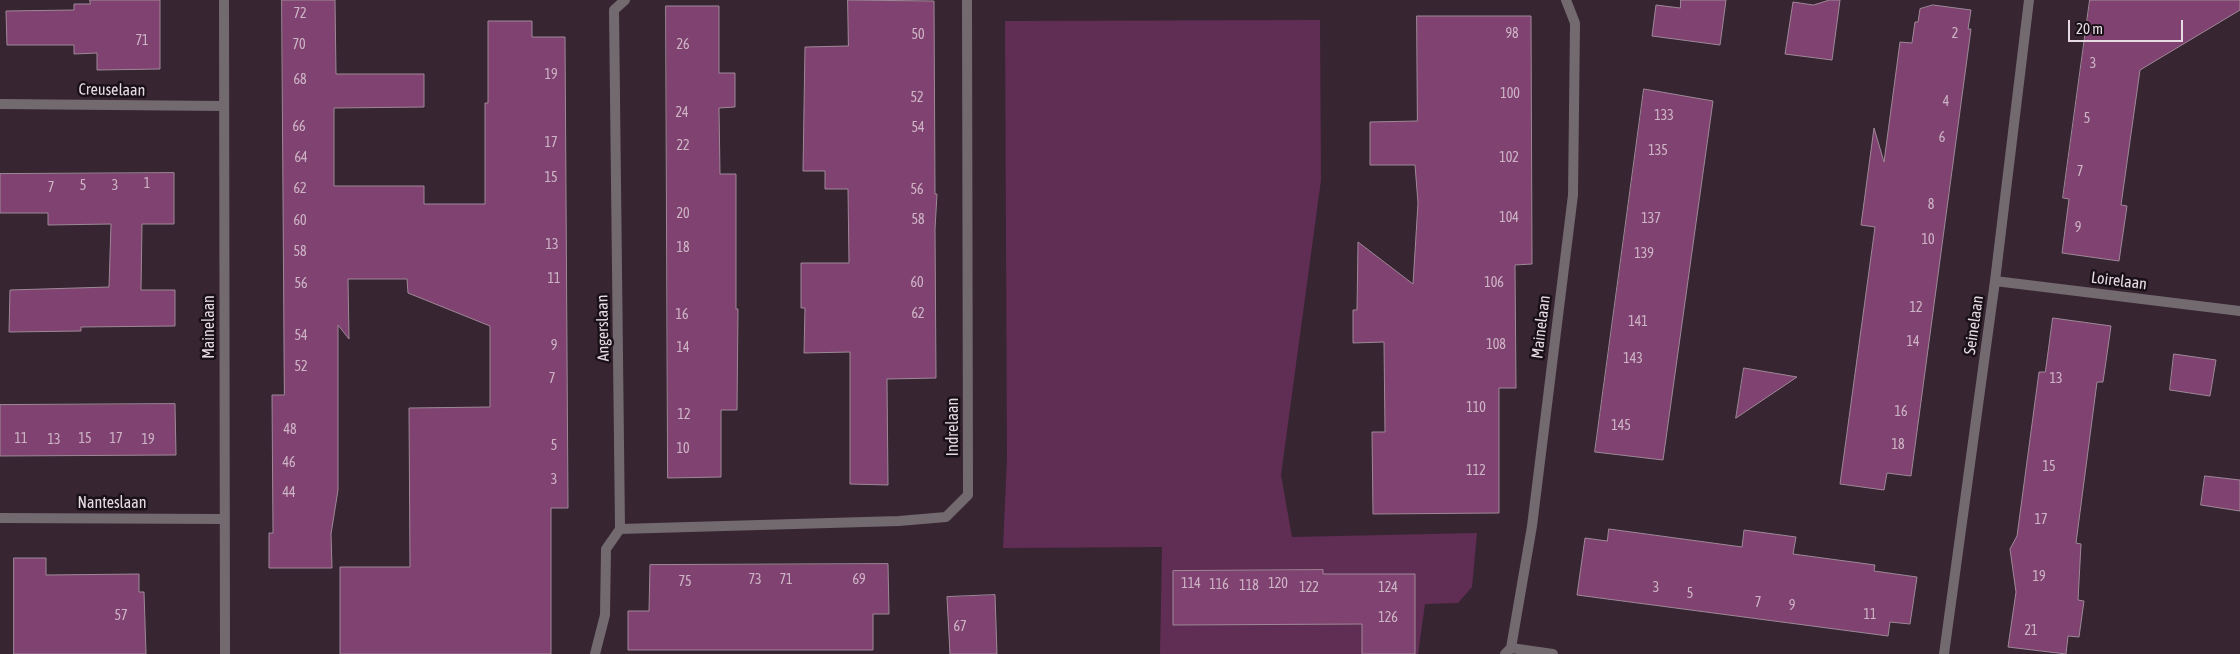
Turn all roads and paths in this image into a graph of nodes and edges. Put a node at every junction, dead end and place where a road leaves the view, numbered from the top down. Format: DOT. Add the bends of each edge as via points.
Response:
graph roads {
  1 [pos="224,0"];
  2 [pos="625,0"];
  3 [pos="967,0"];
  4 [pos="1566,0"];
  5 [pos="2029,0"];
  6 [pos="0,104"];
  7 [pos="224,106"];
  8 [pos="1995,281"];
  9 [pos="2240,311"];
  10 [pos="0,518"];
  11 [pos="223,519"];
  12 [pos="620,529"];
  13 [pos="1508,651"];
  14 [pos="224,654"];
  15 [pos="595,654"];
  16 [pos="1553,654"];
  17 [pos="1944,654"];
  1 -- 7 [label="street, Mainelaan"];
  2 -- 12 [label="street, Angerslaan" via="614,10"];
  3 -- 12 [label="street, Indrelaan" via="968,495 946,517"];
  4 -- 13 [label="street, Mainelaan" via="1575,23 1573,195 1532,526"];
  5 -- 8 [label="street, Seinelaan"];
  6 -- 7 [label="street, Creuselaan"];
  7 -- 11 [label="street, Mainelaan"];
  8 -- 9 [label="street, Loirelaan"];
  8 -- 17 [label="street, Seinelaan"];
  10 -- 11 [label="street, Nanteslaan"];
  11 -- 14 [label="street, Mainelaan"];
  12 -- 15 [label="street" via="606,549 605,615"];
  13 -- 16 [label="street"];
}
